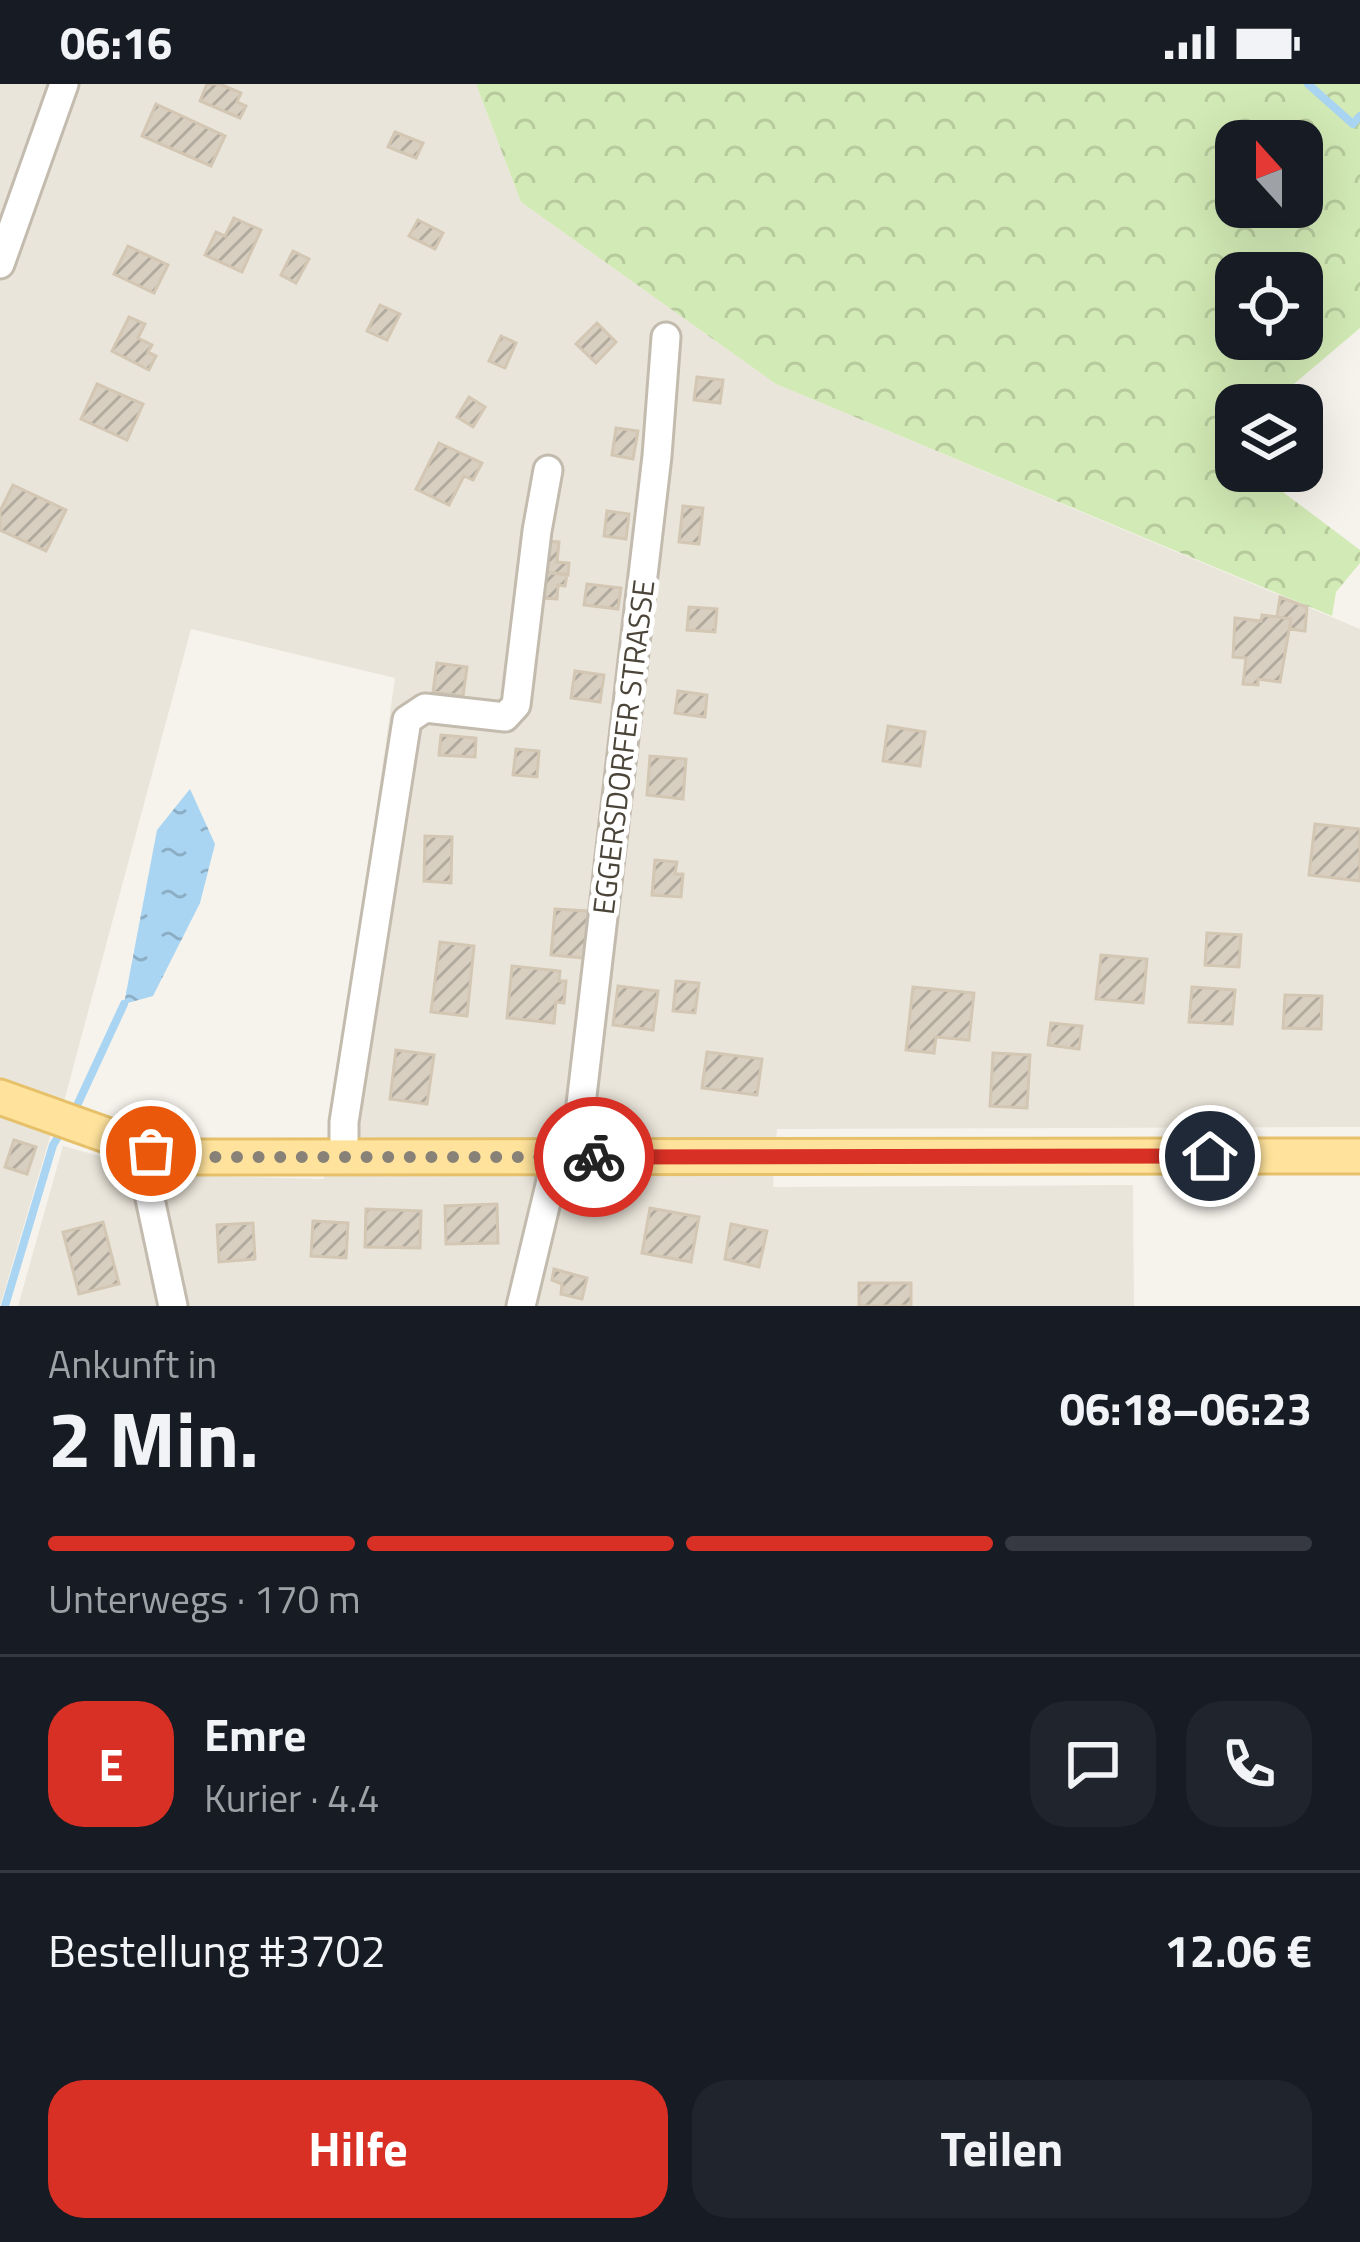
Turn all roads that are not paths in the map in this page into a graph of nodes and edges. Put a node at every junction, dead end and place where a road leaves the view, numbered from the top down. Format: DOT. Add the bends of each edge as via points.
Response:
graph roads {
  1 [pos="64,84"];
  2 [pos="0,264"];
  3 [pos="667,337"];
  4 [pos="548,470"];
  5 [pos="0,1097"];
  6 [pos="151,1151"];
  7 [pos="1360,1156"];
  8 [pos="344,1158"];
  9 [pos="565,1158"];
  10 [pos="173,1306"];
  11 [pos="521,1306"];
  1 -- 2 [label="street"];
  3 -- 9 [label="street, EGGERSDORFER STRASSE" via="580,1113"];
  4 -- 8 [label="street" via="516,705 505,717 425,708 407,720"];
  5 -- 6 [label="main road"];
  6 -- 8 [label="main road"];
  6 -- 10 [label="street" via="146,1180"];
  7 -- 9 [label="main road"];
  8 -- 9 [label="main road"];
  9 -- 11 [label="street, EGGERSDORFER STRASSE" via="550,1180"];
}
